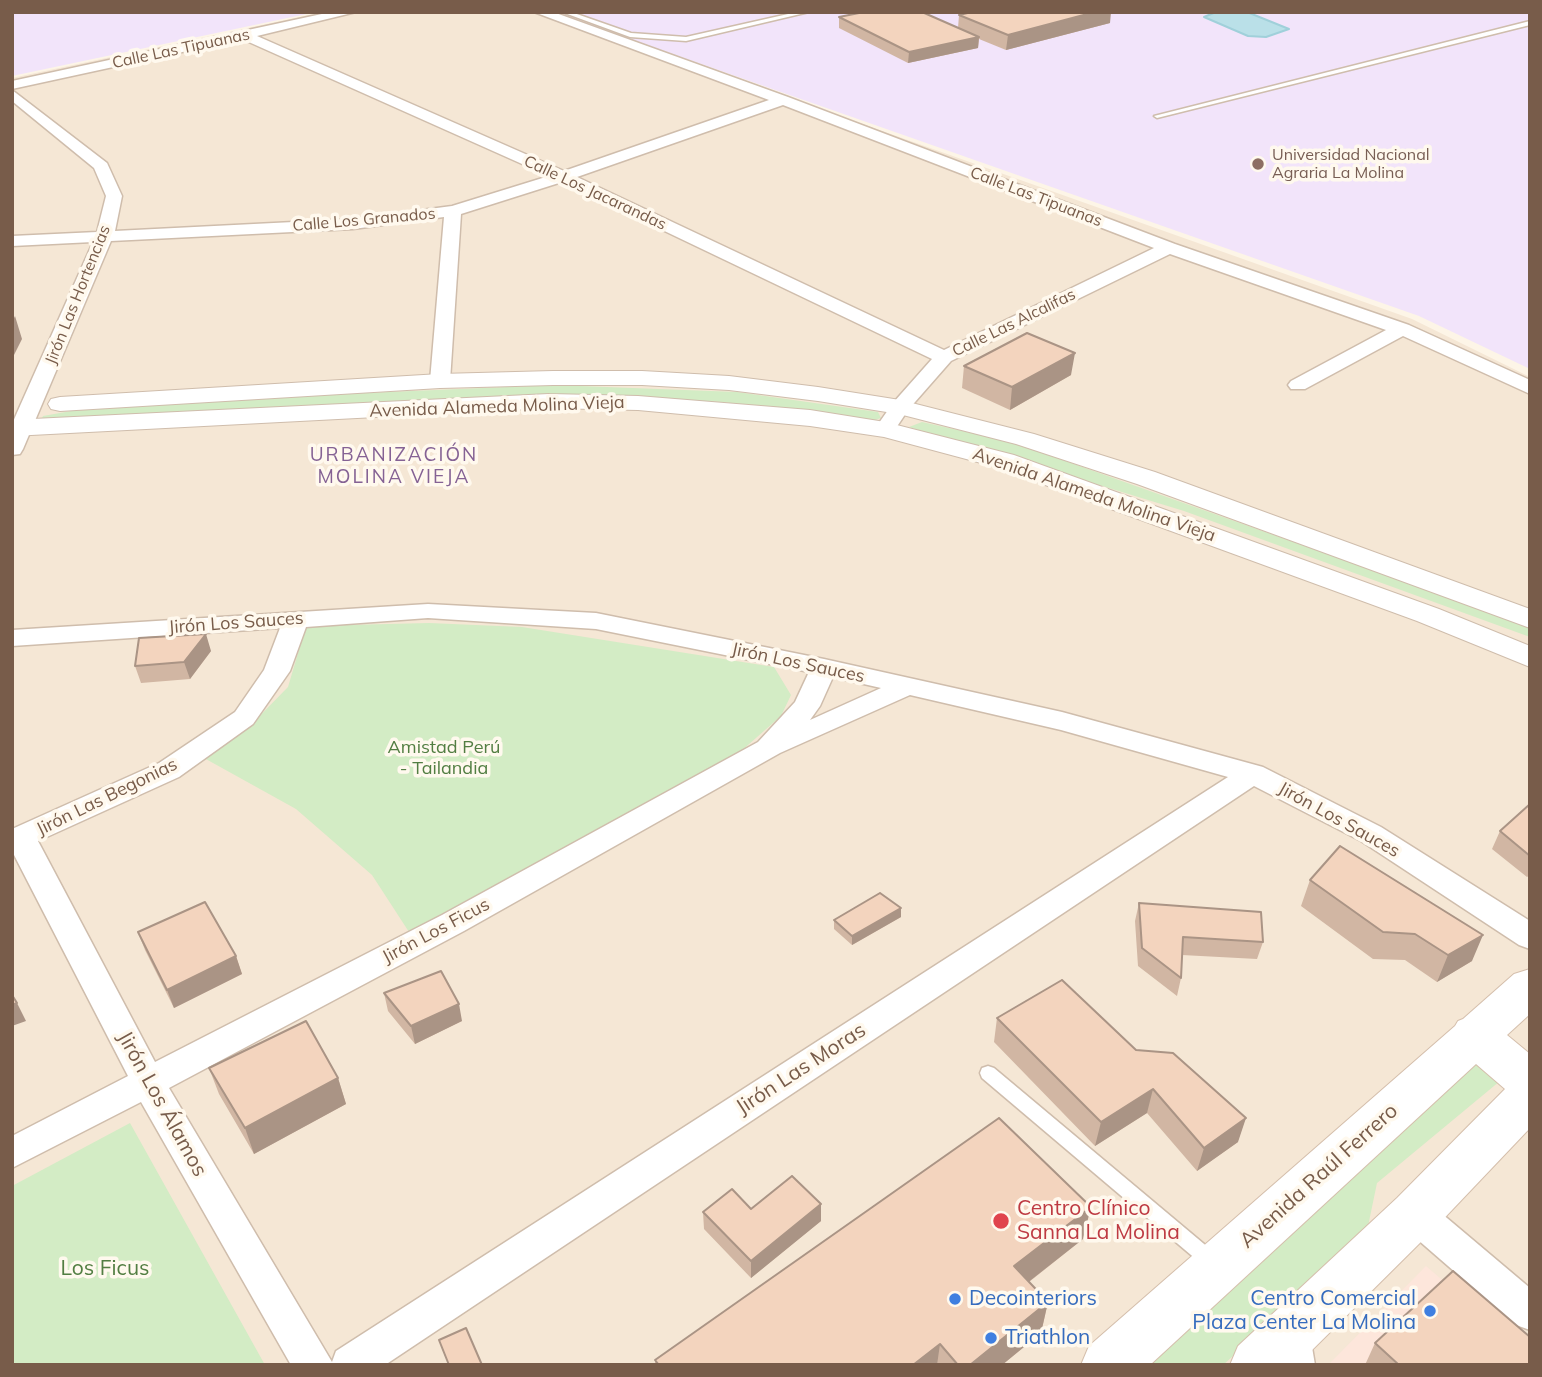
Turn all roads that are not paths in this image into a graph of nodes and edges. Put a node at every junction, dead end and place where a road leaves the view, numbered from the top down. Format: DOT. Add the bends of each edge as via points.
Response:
graph roads {
  1 [pos="350,12"];
  2 [pos="540,12"];
  3 [pos="565,12"];
  4 [pos="806,12"];
  5 [pos="1530,23"];
  6 [pos="243,35"];
  7 [pos="12,85"];
  8 [pos="12,94"];
  9 [pos="783,100"];
  10 [pos="1157,116"];
  11 [pos="562,176"];
  12 [pos="453,211"];
  13 [pos="106,235"];
  14 [pos="12,241"];
  15 [pos="1168,248"];
  16 [pos="1402,329"];
  17 [pos="944,357"];
  18 [pos="440,381"];
  19 [pos="1298,385"];
  20 [pos="1530,388"];
  21 [pos="900,407"];
  22 [pos="18,424"];
  23 [pos="885,430"];
  24 [pos="296,619"];
  25 [pos="1530,619"];
  26 [pos="12,638"];
  27 [pos="1530,657"];
  28 [pos="824,667"];
  29 [pos="908,686"];
  30 [pos="768,749"];
  31 [pos="1253,774"];
  32 [pos="17,839"];
  33 [pos="1530,937"];
  34 [pos="1530,987"];
  35 [pos="1474,1034"];
  36 [pos="988,1073"];
  37 [pos="1530,1082"];
  38 [pos="148,1083"];
  39 [pos="1530,1096"];
  40 [pos="12,1153"];
  41 [pos="1415,1214"];
  42 [pos="1218,1267"];
  43 [pos="1530,1312"];
  44 [pos="1303,1345"];
  45 [pos="313,1365"];
  46 [pos="350,1365"];
  47 [pos="1109,1365"];
  48 [pos="1258,1365"];
  1 -- 6 [label="street, Calle Las Tipuanas"];
  2 -- 9 [label="street, Calle Las Tipuanas"];
  3 -- 4 [label="lane" via="630,35 676,39"];
  5 -- 10 [label="lane"];
  6 -- 7 [label="street, Calle Las Tipuanas"];
  6 -- 11 [label="street, Calle Los Jacarandas"];
  8 -- 13 [label="street, Jirón Las Hortencias" via="101,166 114,196"];
  9 -- 11 [label="street, Calle Los Granados"];
  9 -- 15 [label="street, Calle Las Tipuanas"];
  11 -- 12 [label="street, Calle Los Granados"];
  11 -- 17 [label="street, Calle Los Jacarandas"];
  12 -- 13 [label="street, Calle Los Granados" via="353,224"];
  12 -- 18 [label="street"];
  13 -- 14 [label="street, Calle Los Granados"];
  13 -- 22 [label="street, Jirón Las Hortencias"];
  15 -- 16 [label="street, Calle Las Tipuanas"];
  15 -- 17 [label="street, Calle Las Alcalifas"];
  16 -- 19 [label="street"];
  16 -- 20 [label="street, Calle Las Tipuanas"];
  17 -- 21 [label="street, Calle Las Alcalifas"];
  18 -- 21 [label="street, Avenida Alameda Molina Vieja" via="642,378 729,383"];
  18 -- 22 [label="street, Avenida Alameda Molina Vieja"];
  21 -- 23 [label="street, Calle Las Alcalifas"];
  21 -- 25 [label="street, Avenida Alameda Molina Vieja" via="1025,439 1146,478"];
  22 -- 23 [label="street, Avenida Alameda Molina Vieja" via="549,401 730,409"];
  23 -- 27 [label="street, Avenida Alameda Molina Vieja" via="1005,461 1122,501"];
  24 -- 26 [label="street, Jirón Los Sauces"];
  24 -- 28 [label="street, Jirón Los Sauces" via="428,611 596,621"];
  24 -- 32 [label="street, Jirón Las Begonias" via="277,671 244,718 169,770"];
  28 -- 29 [label="street, Jirón Los Sauces"];
  28 -- 30 [label="street, Jirón Los Ficus" via="807,706"];
  29 -- 30 [label="street"];
  29 -- 31 [label="street, Jirón Los Sauces" via="1062,721"];
  30 -- 38 [label="street, Jirón Los Ficus" via="453,923"];
  31 -- 33 [label="street, Jirón Los Sauces" via="1371,834"];
  31 -- 46 [label="street, Jirón Las Moras"];
  32 -- 38 [label="street, Jirón Los Álamos"];
  34 -- 35 [label="main road, Avenida Raúl Ferrero"];
  35 -- 37 [label="main road"];
  35 -- 42 [label="main road, Avenida Raúl Ferrero"];
  36 -- 42 [label="lane"];
  38 -- 40 [label="street, Jirón Los Ficus"];
  38 -- 45 [label="street, Jirón Los Álamos"];
  39 -- 41 [label="main road"];
  41 -- 43 [label="street"];
  41 -- 44 [label="main road"];
  42 -- 47 [label="main road, Avenida Raúl Ferrero"];
  44 -- 48 [label="main road"];
}
